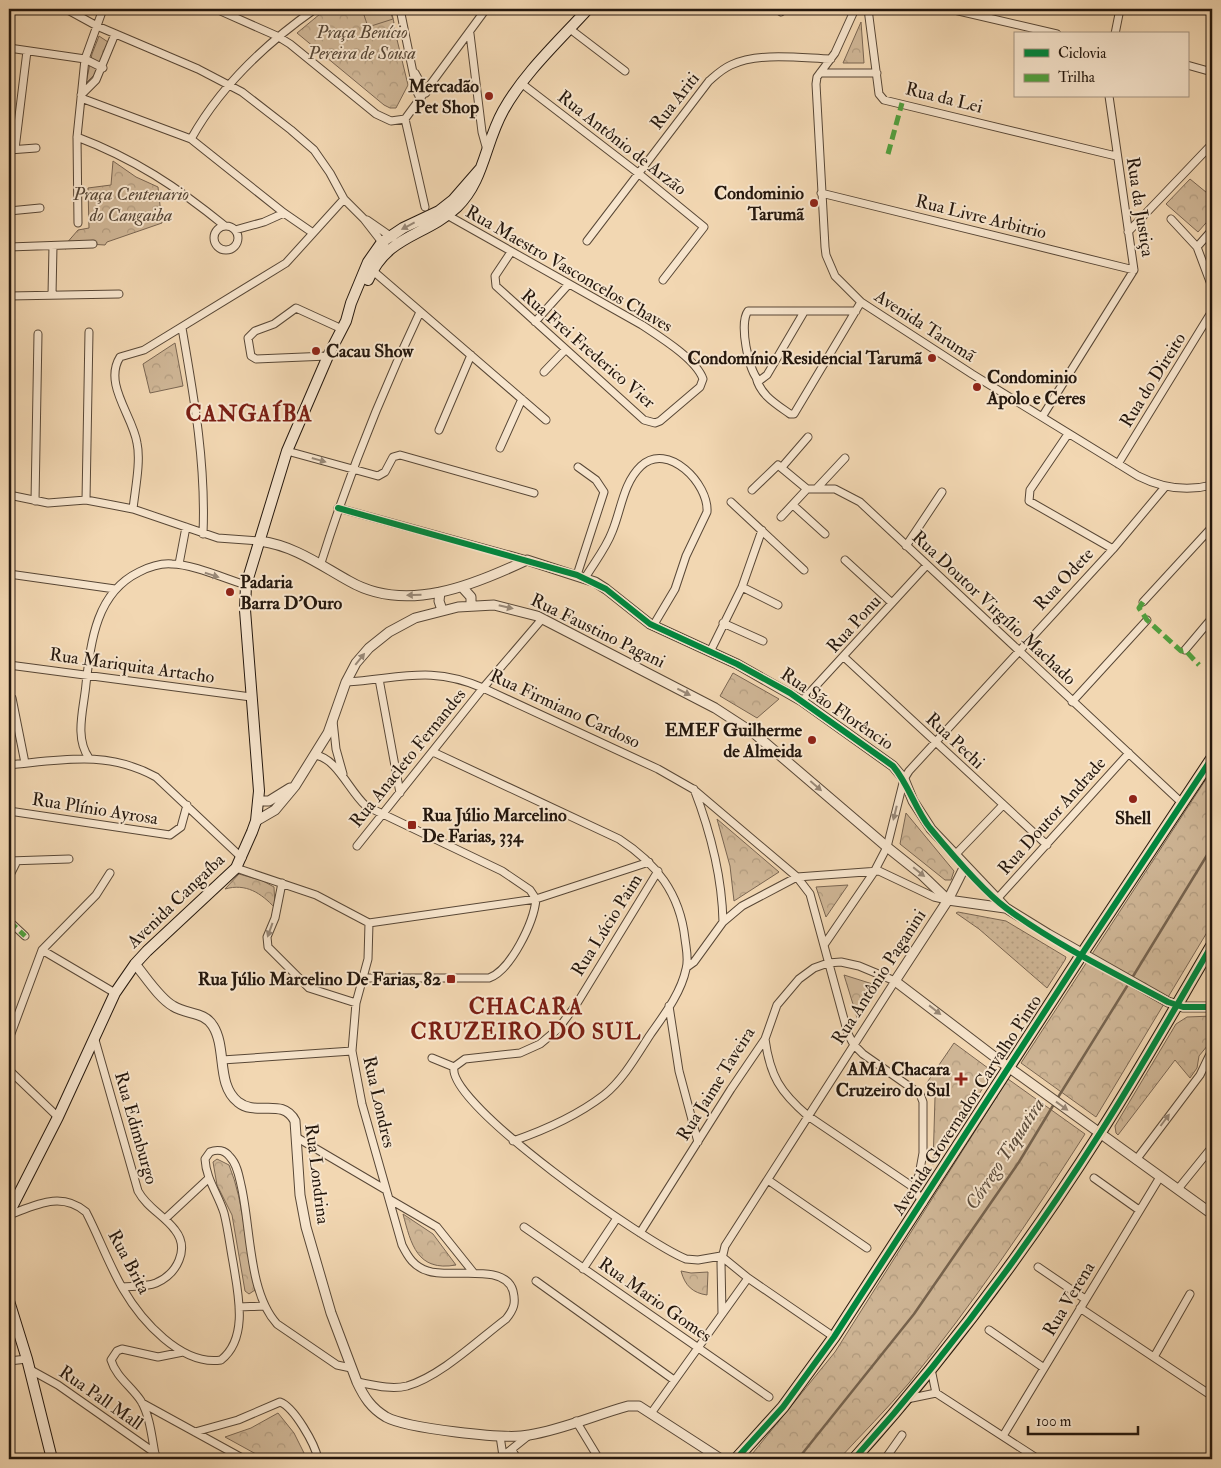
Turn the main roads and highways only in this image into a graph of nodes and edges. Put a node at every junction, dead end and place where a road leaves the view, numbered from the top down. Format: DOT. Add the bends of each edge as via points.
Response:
graph roads {
  1 [pos="588,9"];
  2 [pos="480,169"];
  3 [pos="394,239"];
  4 [pos="385,246"];
  5 [pos="344,325"];
  6 [pos="1212,758"];
  7 [pos="1212,945"];
  8 [pos="9,1214"];
  9 [pos="9,1301"];
  10 [pos="52,1459"];
  11 [pos="736,1459"];
  12 [pos="854,1459"];
  1 -- 2 [label="main road" via="521,83 502,113"];
  2 -- 3 [label="main road, one-way" via="446,205"];
  2 -- 3 [label="main road" via="477,182 468,195 448,215"];
  3 -- 4 [label="main road"];
  4 -- 5 [label="main road"];
  4 -- 5 [label="main road" via="368,262"];
  5 -- 8 [label="main road, Avenida Cangaíba" via="287,451 246,585 244,610 258,801 256,821 236,868 135,964 115,993"];
  6 -- 11 [label="main road, Avenida Governador Carvalho Pinto" via="834,1337 783,1407"];
  7 -- 12 [label="main road" via="1100,1134 1007,1270 907,1399"];
  9 -- 10 [label="main road"];
}
